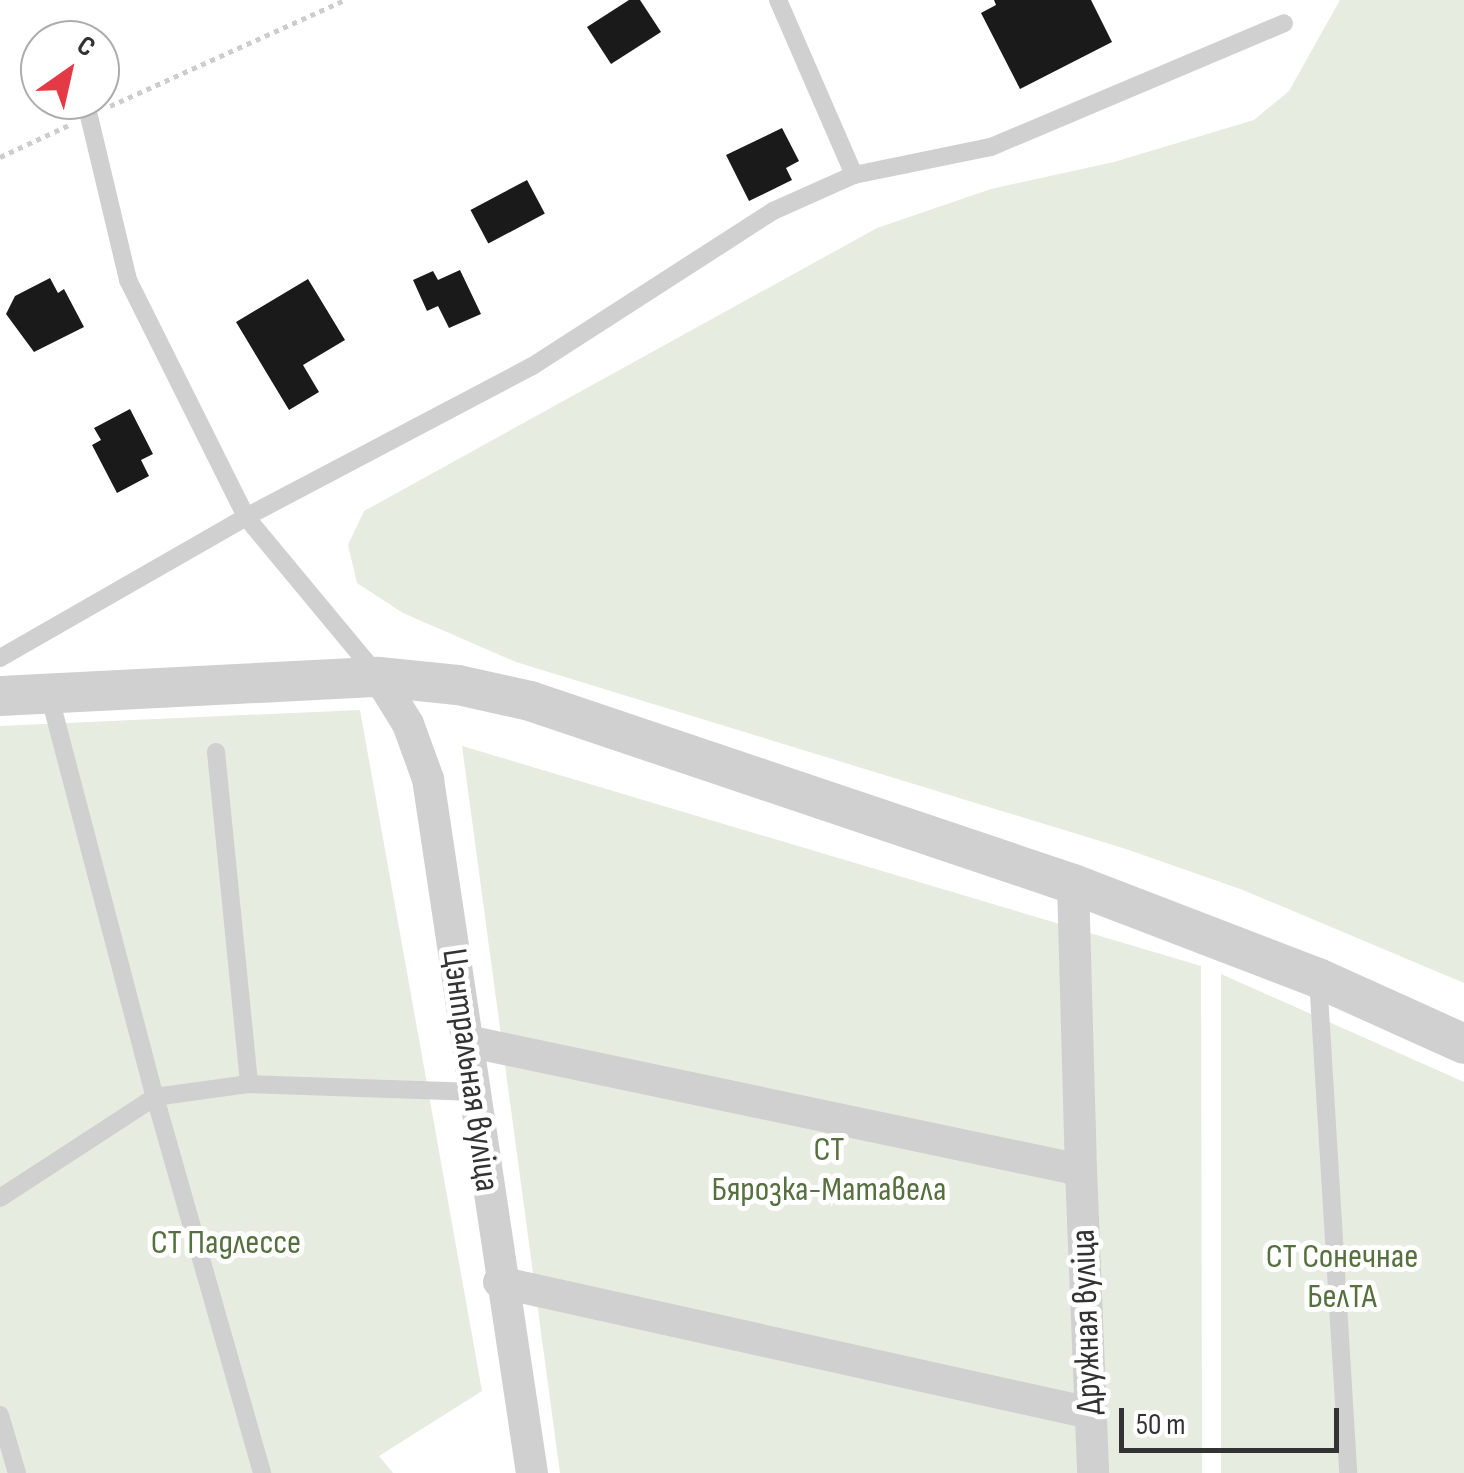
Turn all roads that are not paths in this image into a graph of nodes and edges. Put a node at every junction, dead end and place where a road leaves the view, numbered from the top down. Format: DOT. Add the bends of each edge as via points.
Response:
graph roads {
  1 [pos="778,0"];
  2 [pos="1284,23"];
  3 [pos="90,120"];
  4 [pos="854,175"];
  5 [pos="246,517"];
  6 [pos="0,658"];
  7 [pos="379,677"];
  8 [pos="50,694"];
  9 [pos="0,696"];
  10 [pos="216,752"];
  11 [pos="1072,884"];
  12 [pos="1318,978"];
  13 [pos="467,1042"];
  14 [pos="1464,1044"];
  15 [pos="249,1084"];
  16 [pos="476,1092"];
  17 [pos="155,1097"];
  18 [pos="1081,1170"];
  19 [pos="0,1198"];
  20 [pos="498,1282"];
  21 [pos="1090,1413"];
  22 [pos="0,1415"];
  23 [pos="17,1473"];
  24 [pos="262,1473"];
  25 [pos="532,1473"];
  26 [pos="1092,1473"];
  27 [pos="1348,1473"];
  1 -- 4 [label="lane"];
  2 -- 4 [label="lane" via="991,147"];
  3 -- 5 [label="lane" via="128,280"];
  4 -- 5 [label="lane" via="772,211 531,367"];
  5 -- 6 [label="lane"];
  5 -- 7 [label="lane"];
  7 -- 8 [label="street"];
  7 -- 11 [label="street" via="458,684 530,701"];
  7 -- 13 [label="street, Цэнтральная вуліца" via="408,724 428,779"];
  8 -- 9 [label="street"];
  8 -- 17 [label="lane"];
  10 -- 15 [label="lane"];
  11 -- 12 [label="street"];
  11 -- 18 [label="street, Дружная вуліца"];
  12 -- 14 [label="street"];
  12 -- 27 [label="lane"];
  13 -- 16 [label="street, Цэнтральная вуліца"];
  13 -- 18 [label="street"];
  15 -- 16 [label="lane"];
  15 -- 17 [label="lane"];
  16 -- 20 [label="street, Цэнтральная вуліца"];
  17 -- 19 [label="lane"];
  17 -- 24 [label="lane"];
  18 -- 21 [label="street, Дружная вуліца"];
  20 -- 21 [label="street"];
  20 -- 25 [label="street, Цэнтральная вуліца"];
  21 -- 26 [label="street, Дружная вуліца"];
  22 -- 23 [label="lane"];
}
